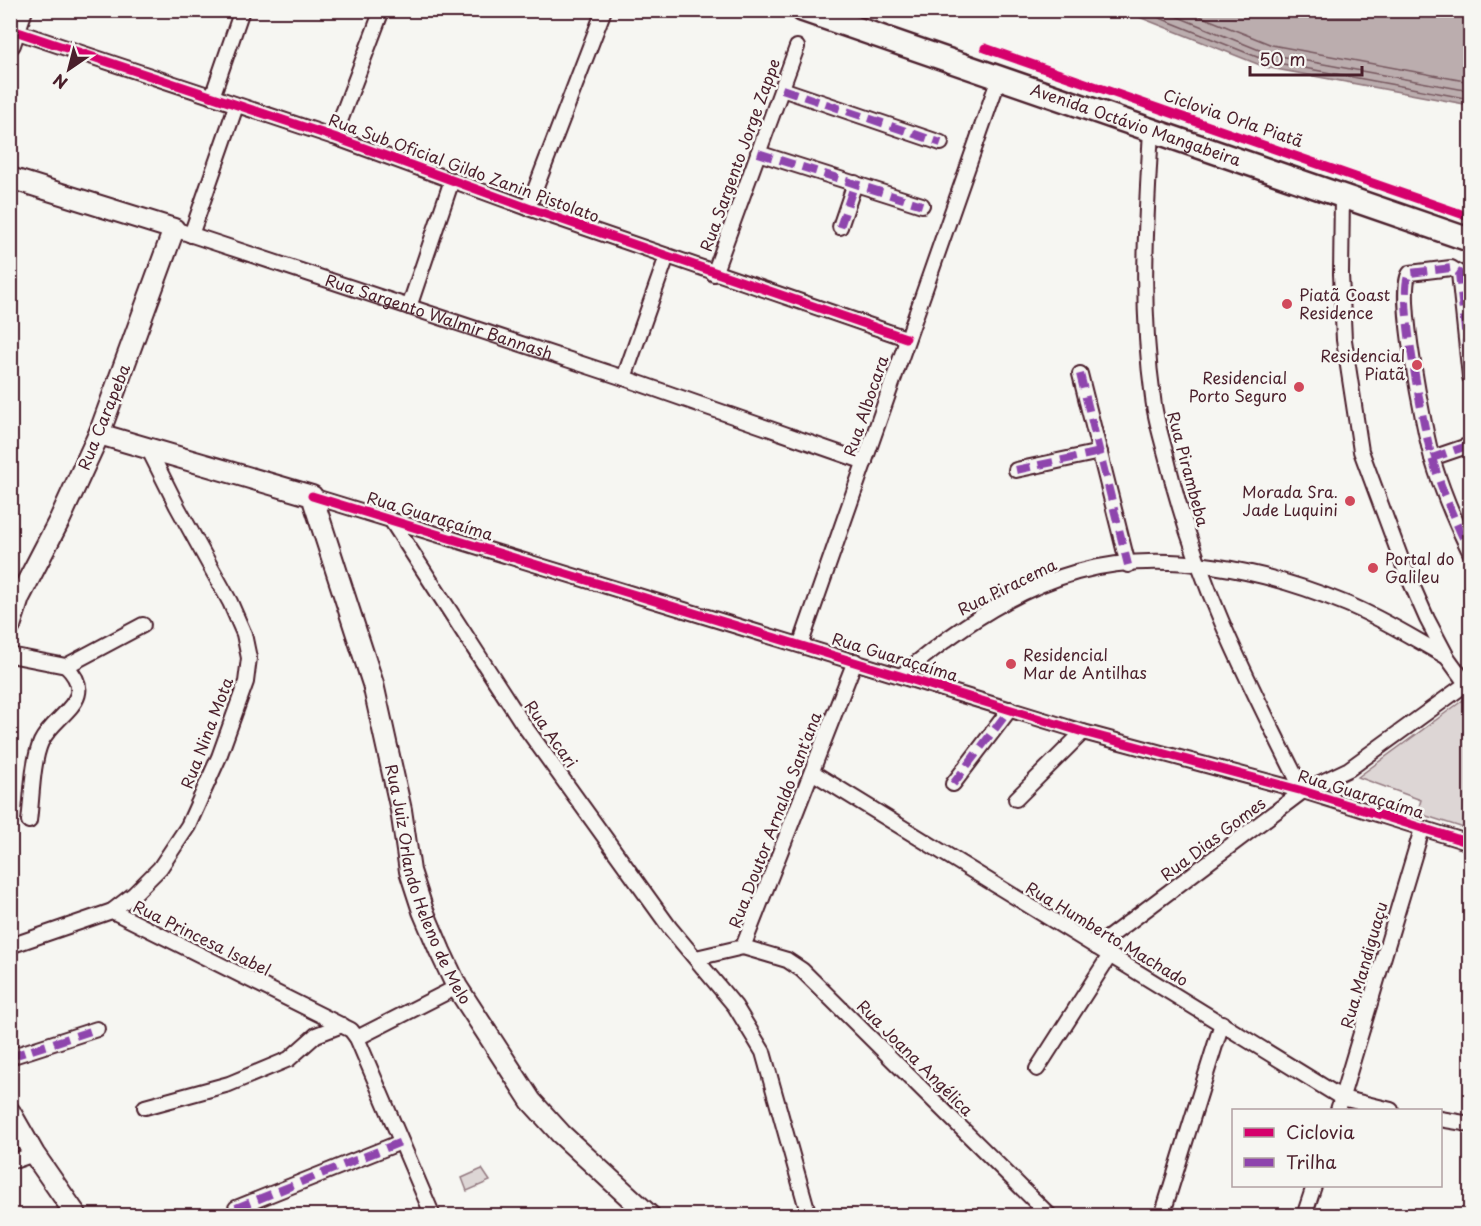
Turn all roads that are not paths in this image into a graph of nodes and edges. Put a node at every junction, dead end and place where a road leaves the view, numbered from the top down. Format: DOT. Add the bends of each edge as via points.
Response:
graph roads {
  1 [pos="22,10"];
  2 [pos="242,10"];
  3 [pos="382,10"];
  4 [pos="604,10"];
  5 [pos="803,10"];
  6 [pos="12,35"];
  7 [pos="797,47"];
  8 [pos="999,78"];
  9 [pos="782,89"];
  10 [pos="212,97"];
  11 [pos="236,106"];
  12 [pos="1151,130"];
  13 [pos="334,137"];
  14 [pos="941,143"];
  15 [pos="758,153"];
  16 [pos="10,178"];
  17 [pos="452,180"];
  18 [pos="855,183"];
  19 [pos="1342,196"];
  20 [pos="922,205"];
  21 [pos="528,208"];
  22 [pos="840,227"];
  23 [pos="183,232"];
  24 [pos="1470,240"];
  25 [pos="667,256"];
  26 [pos="714,274"];
  27 [pos="409,307"];
  28 [pos="906,338"];
  29 [pos="1080,374"];
  30 [pos="1470,377"];
  31 [pos="624,378"];
  32 [pos="99,434"];
  33 [pos="1470,445"];
  34 [pos="149,450"];
  35 [pos="1100,452"];
  36 [pos="1432,458"];
  37 [pos="865,462"];
  38 [pos="1016,470"];
  39 [pos="312,496"];
  40 [pos="391,520"];
  41 [pos="1470,552"];
  42 [pos="1196,564"];
  43 [pos="1128,565"];
  44 [pos="15,589"];
  45 [pos="143,625"];
  46 [pos="10,626"];
  47 [pos="801,643"];
  48 [pos="10,655"];
  49 [pos="1447,657"];
  50 [pos="855,661"];
  51 [pos="66,666"];
  52 [pos="902,675"];
  53 [pos="1469,685"];
  54 [pos="1010,709"];
  55 [pos="1083,732"];
  56 [pos="812,772"];
  57 [pos="953,784"];
  58 [pos="1303,791"];
  59 [pos="1016,799"];
  60 [pos="29,821"];
  61 [pos="1422,829"];
  62 [pos="1470,843"];
  63 [pos="112,911"];
  64 [pos="10,945"];
  65 [pos="743,947"];
  66 [pos="1096,947"];
  67 [pos="1110,955"];
  68 [pos="696,958"];
  69 [pos="457,987"];
  70 [pos="1222,1023"];
  71 [pos="342,1025"];
  72 [pos="97,1029"];
  73 [pos="357,1038"];
  74 [pos="10,1057"];
  75 [pos="1037,1069"];
  76 [pos="1340,1104"];
  77 [pos="145,1107"];
  78 [pos="1382,1109"];
  79 [pos="10,1112"];
  80 [pos="1442,1119"];
  81 [pos="1470,1124"];
  82 [pos="401,1142"];
  83 [pos="1313,1187"];
  84 [pos="236,1208"];
  85 [pos="77,1215"];
  86 [pos="433,1215"];
  87 [pos="650,1215"];
  88 [pos="808,1215"];
  89 [pos="1050,1215"];
  90 [pos="1162,1215"];
  91 [pos="1304,1215"];
  1 -- 6 [label="main road"];
  2 -- 10 [label="street"];
  3 -- 13 [label="street"];
  4 -- 21 [label="street"];
  5 -- 8 [label="main road, Avenida Octávio Mangabeira"];
  6 -- 10 [label="street, Rua Sub Oficial Gildo Zanin Pistolato"];
  7 -- 9 [label="street, Rua Sargento Jorge Zappe"];
  8 -- 12 [label="main road, Avenida Octávio Mangabeira"];
  8 -- 28 [label="street, Rua Albocara"];
  9 -- 14 [label="street"];
  9 -- 15 [label="street, Rua Sargento Jorge Zappe"];
  10 -- 11 [label="street, Rua Sub Oficial Gildo Zanin Pistolato"];
  11 -- 13 [label="street, Rua Sub Oficial Gildo Zanin Pistolato"];
  11 -- 23 [label="street, Rua Carapeba"];
  12 -- 19 [label="main road, Avenida Octávio Mangabeira"];
  12 -- 42 [label="street, Rua Pirambeba" via="1143,271 1146,333 1153,400"];
  13 -- 17 [label="street, Rua Sub Oficial Gildo Zanin Pistolato"];
  15 -- 18 [label="street"];
  15 -- 26 [label="street, Rua Sargento Jorge Zappe"];
  16 -- 23 [label="main road, Rua Sargento Walmir Bannash"];
  17 -- 21 [label="street, Rua Sub Oficial Gildo Zanin Pistolato"];
  17 -- 27 [label="street"];
  18 -- 20 [label="street"];
  18 -- 22 [label="street"];
  19 -- 24 [label="main road, Avenida Octávio Mangabeira"];
  19 -- 49 [label="street" via="1344,340 1360,451 1404,567"];
  21 -- 25 [label="street, Rua Sub Oficial Gildo Zanin Pistolato"];
  23 -- 27 [label="street, Rua Sargento Walmir Bannash"];
  23 -- 32 [label="main road, Rua Carapeba"];
  25 -- 26 [label="street, Rua Sub Oficial Gildo Zanin Pistolato"];
  25 -- 31 [label="street"];
  26 -- 28 [label="street, Rua Sub Oficial Gildo Zanin Pistolato"];
  27 -- 31 [label="street, Rua Sargento Walmir Bannash"];
  28 -- 37 [label="street, Rua Albocara"];
  29 -- 35 [label="street"];
  30 -- 36 [label="street" via="1459,273 1451,268 1410,273 1405,283 1409,332"];
  31 -- 37 [label="street, Rua Sargento Walmir Bannash"];
  32 -- 34 [label="main road, Rua Guaraçaíma"];
  32 -- 44 [label="main road, Rua Carapeba"];
  33 -- 36 [label="street"];
  34 -- 39 [label="main road, Rua Guaraçaíma"];
  34 -- 63 [label="street, Rua Nina Mota" via="230,602 249,658 246,682 219,757 188,826 160,868"];
  35 -- 38 [label="street"];
  35 -- 43 [label="street"];
  36 -- 41 [label="street"];
  37 -- 47 [label="street, Rua Albocara"];
  39 -- 40 [label="street, Rua Guaraçaíma"];
  39 -- 69 [label="main road, Rua Juiz Orlando Heleno de Melo" via="373,684 401,810 410,871"];
  40 -- 47 [label="street, Rua Guaraçaíma"];
  40 -- 68 [label="street, Rua Acari" via="523,724 670,928"];
  42 -- 43 [label="street, Rua Piracema"];
  42 -- 49 [label="street, Rua Piracema" via="1300,585 1350,605"];
  42 -- 58 [label="street, Rua Pirambeba" via="1245,676"];
  43 -- 52 [label="street, Rua Piracema" via="1077,572 1027,593 954,632"];
  44 -- 46 [label="main road, Rua Carapeba"];
  45 -- 51 [label="street"];
  47 -- 50 [label="street, Rua Guaraçaíma"];
  48 -- 51 [label="street"];
  49 -- 53 [label="street"];
  50 -- 52 [label="street, Rua Guaraçaíma"];
  50 -- 56 [label="street, Rua Doutor Arnaldo Sant'ana"];
  51 -- 60 [label="street" via="77,677 79,692 42,741"];
  52 -- 54 [label="street, Rua Guaraçaíma"];
  53 -- 58 [label="street, Rua Dias Gomes" via="1349,769"];
  54 -- 55 [label="street, Rua Guaraçaíma"];
  54 -- 57 [label="street"];
  55 -- 58 [label="street, Rua Guaraçaíma"];
  55 -- 59 [label="street"];
  56 -- 65 [label="street, Rua Doutor Arnaldo Sant'ana"];
  56 -- 66 [label="street, Rua Humberto Machado"];
  58 -- 61 [label="street, Rua Guaraçaíma"];
  58 -- 66 [label="street, Rua Dias Gomes"];
  61 -- 62 [label="street, Rua Guaraçaíma"];
  61 -- 76 [label="street, Rua Mandiguaçu"];
  63 -- 64 [label="street, Rua Princesa Isabel"];
  63 -- 71 [label="street, Rua Princesa Isabel"];
  65 -- 68 [label="street, Rua Doutor Arnaldo Sant'ana"];
  65 -- 89 [label="street, Rua Joana Angélica" via="786,960 802,970"];
  66 -- 67 [label="street, Rua Humberto Machado"];
  67 -- 70 [label="street, Rua Humberto Machado"];
  67 -- 75 [label="street"];
  68 -- 88 [label="street, Rua Acari" via="735,1006 763,1052"];
  69 -- 73 [label="street"];
  69 -- 87 [label="main road, Rua Juiz Orlando Heleno de Melo" via="531,1101 561,1134"];
  70 -- 76 [label="street, Rua Humberto Machado"];
  70 -- 90 [label="street"];
  71 -- 73 [label="street, Rua Princesa Isabel"];
  71 -- 77 [label="street" via="316,1035 297,1054 279,1064 229,1084"];
  72 -- 74 [label="street"];
  73 -- 82 [label="street, Rua Princesa Isabel"];
  76 -- 78 [label="street, Rua Humberto Machado"];
  79 -- 85 [label="main road" via="26,1157"];
  80 -- 81 [label="street"];
  82 -- 84 [label="street"];
  82 -- 86 [label="street, Rua Princesa Isabel"];
  83 -- 91 [label="street"];
}
